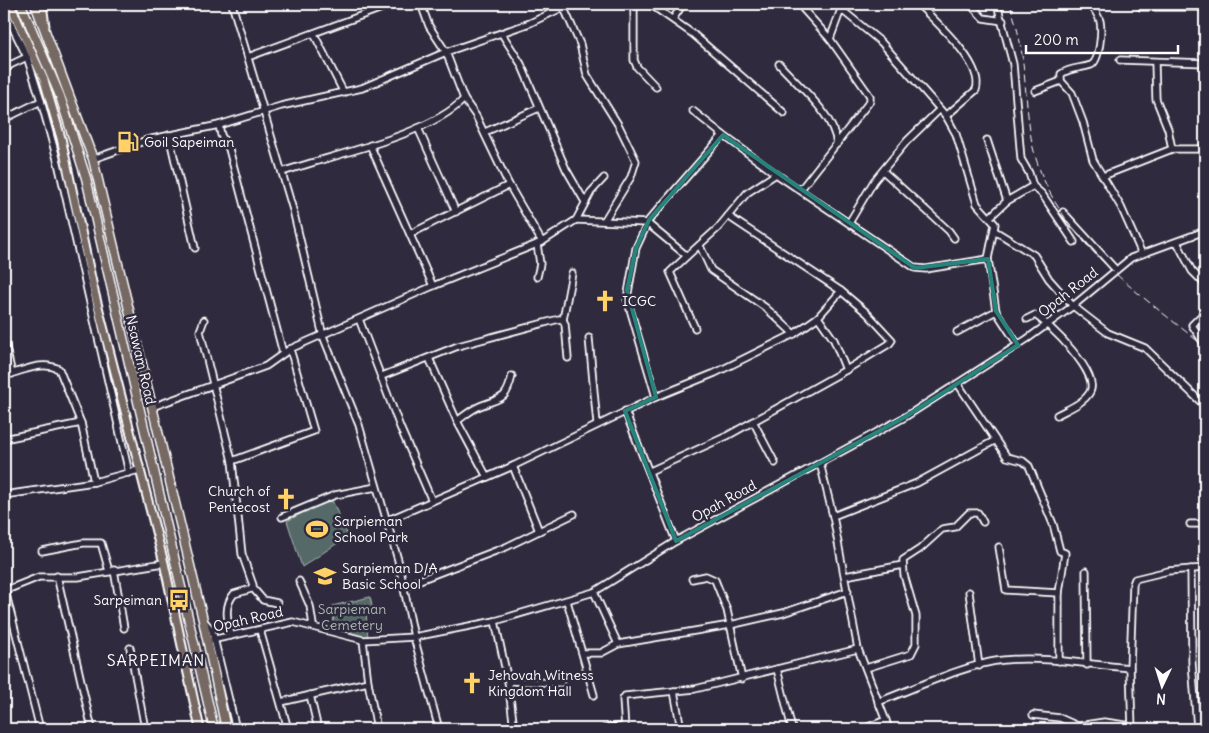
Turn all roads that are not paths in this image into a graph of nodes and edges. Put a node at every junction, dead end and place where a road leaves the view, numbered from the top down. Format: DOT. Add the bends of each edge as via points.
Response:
graph roads {
  1 [pos="10,4"];
  2 [pos="21,4"];
  3 [pos="35,4"];
  4 [pos="42,4"];
  5 [pos="232,4"];
  6 [pos="393,4"];
  7 [pos="421,4"];
  8 [pos="570,4"];
  9 [pos="634,4"];
  10 [pos="650,4"];
  11 [pos="683,4"];
  12 [pos="918,4"];
  13 [pos="970,4"];
  14 [pos="997,4"];
  15 [pos="1090,4"];
  16 [pos="562,6"];
  17 [pos="843,7"];
  18 [pos="1141,7"];
  19 [pos="1205,7"];
  20 [pos="803,9"];
  21 [pos="4,10"];
  22 [pos="673,19"];
  23 [pos="1002,20"];
  24 [pos="45,26"];
  25 [pos="314,34"];
  26 [pos="502,34"];
  27 [pos="830,38"];
  28 [pos="446,52"];
  29 [pos="27,57"];
  30 [pos="248,57"];
  31 [pos="1120,60"];
  32 [pos="1155,62"];
  33 [pos="779,64"];
  34 [pos="1205,64"];
  35 [pos="4,72"];
  36 [pos="1062,81"];
  37 [pos="656,87"];
  38 [pos="1036,91"];
  39 [pos="344,93"];
  40 [pos="464,99"];
  41 [pos="41,101"];
  42 [pos="539,108"];
  43 [pos="939,110"];
  44 [pos="264,111"];
  45 [pos="693,111"];
  46 [pos="784,113"];
  47 [pos="946,116"];
  48 [pos="4,119"];
  49 [pos="219,125"];
  50 [pos="418,128"];
  51 [pos="485,132"];
  52 [pos="169,135"];
  53 [pos="723,135"];
  54 [pos="987,140"];
  55 [pos="836,144"];
  56 [pos="370,145"];
  57 [pos="1172,149"];
  58 [pos="1205,149"];
  59 [pos="93,158"];
  60 [pos="883,171"];
  61 [pos="282,172"];
  62 [pos="776,174"];
  63 [pos="1103,176"];
  64 [pos="604,178"];
  65 [pos="509,185"];
  66 [pos="1033,186"];
  67 [pos="801,189"];
  68 [pos="1006,201"];
  69 [pos="585,202"];
  70 [pos="456,212"];
  71 [pos="1063,212"];
  72 [pos="728,216"];
  73 [pos="990,217"];
  74 [pos="576,220"];
  75 [pos="604,221"];
  76 [pos="647,223"];
  77 [pos="849,223"];
  78 [pos="995,230"];
  79 [pos="1205,231"];
  80 [pos="410,234"];
  81 [pos="954,238"];
  82 [pos="1074,242"];
  83 [pos="1178,242"];
  84 [pos="539,243"];
  85 [pos="700,246"];
  86 [pos="195,248"];
  87 [pos="1142,254"];
  88 [pos="687,256"];
  89 [pos="988,259"];
  90 [pos="1116,270"];
  91 [pos="572,273"];
  92 [pos="537,277"];
  93 [pos="1205,284"];
  94 [pos="433,286"];
  95 [pos="841,291"];
  96 [pos="1072,306"];
  97 [pos="996,311"];
  98 [pos="1205,312"];
  99 [pos="818,317"];
  100 [pos="360,318"];
  101 [pos="1027,319"];
  102 [pos="204,320"];
  103 [pos="563,320"];
  104 [pos="1047,325"];
  105 [pos="695,328"];
  106 [pos="957,332"];
  107 [pos="794,334"];
  108 [pos="323,336"];
  109 [pos="589,338"];
  110 [pos="4,339"];
  111 [pos="1018,345"];
  112 [pos="1205,345"];
  113 [pos="290,349"];
  114 [pos="283,353"];
  115 [pos="429,358"];
  116 [pos="568,358"];
  117 [pos="846,370"];
  118 [pos="12,374"];
  119 [pos="4,375"];
  120 [pos="382,376"];
  121 [pos="512,376"];
  122 [pos="958,384"];
  123 [pos="213,386"];
  124 [pos="656,397"];
  125 [pos="1205,406"];
  126 [pos="152,407"];
  127 [pos="625,411"];
  128 [pos="1057,415"];
  129 [pos="456,421"];
  130 [pos="753,421"];
  131 [pos="81,422"];
  132 [pos="597,424"];
  133 [pos="4,439"];
  134 [pos="994,441"];
  135 [pos="232,461"];
  136 [pos="775,462"];
  137 [pos="820,463"];
  138 [pos="513,466"];
  139 [pos="139,470"];
  140 [pos="650,471"];
  141 [pos="129,473"];
  142 [pos="487,478"];
  143 [pos="94,482"];
  144 [pos="376,487"];
  145 [pos="4,495"];
  146 [pos="432,501"];
  147 [pos="574,514"];
  148 [pos="833,516"];
  149 [pos="282,518"];
  150 [pos="386,521"];
  151 [pos="983,522"];
  152 [pos="1190,524"];
  153 [pos="1205,524"];
  154 [pos="539,531"];
  155 [pos="676,541"];
  156 [pos="999,547"];
  157 [pos="42,551"];
  158 [pos="164,563"];
  159 [pos="903,565"];
  160 [pos="1205,568"];
  161 [pos="1191,569"];
  162 [pos="111,570"];
  163 [pos="1086,571"];
  164 [pos="57,576"];
  165 [pos="845,576"];
  166 [pos="692,580"];
  167 [pos="298,581"];
  168 [pos="404,586"];
  169 [pos="252,588"];
  170 [pos="4,590"];
  171 [pos="848,591"];
  172 [pos="594,592"];
  173 [pos="969,592"];
  174 [pos="1059,593"];
  175 [pos="567,601"];
  176 [pos="277,604"];
  177 [pos="495,621"];
  178 [pos="313,625"];
  179 [pos="730,625"];
  180 [pos="124,628"];
  181 [pos="260,630"];
  182 [pos="231,636"];
  183 [pos="414,637"];
  184 [pos="363,640"];
  185 [pos="211,641"];
  186 [pos="618,644"];
  187 [pos="130,648"];
  188 [pos="858,649"];
  189 [pos="584,653"];
  190 [pos="1060,661"];
  191 [pos="1088,665"];
  192 [pos="979,666"];
  193 [pos="866,668"];
  194 [pos="1130,668"];
  195 [pos="777,669"];
  196 [pos="742,679"];
  197 [pos="508,681"];
  198 [pos="368,682"];
  199 [pos="561,683"];
  200 [pos="674,692"];
  201 [pos="310,695"];
  202 [pos="594,695"];
  203 [pos="281,702"];
  204 [pos="878,702"];
  205 [pos="1033,715"];
  206 [pos="886,720"];
  207 [pos="625,728"];
  208 [pos="1132,728"];
  209 [pos="40,729"];
  210 [pos="92,729"];
  211 [pos="146,729"];
  212 [pos="200,729"];
  213 [pos="214,729"];
  214 [pos="226,729"];
  215 [pos="236,729"];
  216 [pos="288,729"];
  217 [pos="318,729"];
  218 [pos="377,729"];
  219 [pos="439,729"];
  220 [pos="514,729"];
  221 [pos="604,729"];
  222 [pos="681,729"];
  223 [pos="792,729"];
  224 [pos="863,729"];
  225 [pos="889,729"];
  226 [pos="1197,729"];
  1 -- 139 [label="main road" via="44,80 61,138 93,287"];
  2 -- 213 [label="highway, Nsawam Road" via="60,96 86,178"];
  3 -- 24 [label="highway, Nsawam Road"];
  4 -- 24 [label="main road"];
  5 -- 30 [label="street"];
  6 -- 25 [label="street"];
  7 -- 28 [label="street" via="429,26"];
  8 -- 16 [label="street"];
  9 -- 37 [label="street" via="634,60 636,67"];
  10 -- 22 [label="street"];
  11 -- 22 [label="street"];
  12 -- 47 [label="street" via="966,55 978,76 976,90"];
  13 -- 23 [label="street" via="983,18"];
  14 -- 23 [label="street"];
  15 -- 36 [label="street" via="1100,22 1096,62 1068,69 1061,74"];
  16 -- 26 [label="street"];
  16 -- 75 [label="street" via="580,44 587,75 619,126 636,161 632,177"];
  17 -- 27 [label="street"];
  17 -- 43 [label="street" via="881,42"];
  18 -- 19 [label="street"];
  20 -- 27 [label="street"];
  21 -- 29 [label="street"];
  22 -- 46 [label="street"];
  23 -- 66 [label="street" via="1014,71 1021,159 1030,173"];
  24 -- 59 [label="highway, Nsawam Road"];
  25 -- 30 [label="street"];
  25 -- 39 [label="street"];
  26 -- 28 [label="street"];
  26 -- 42 [label="street" via="521,64"];
  27 -- 55 [label="street" via="870,96 870,102"];
  28 -- 39 [label="street"];
  28 -- 40 [label="street"];
  29 -- 35 [label="street" via="10,65"];
  29 -- 41 [label="street"];
  30 -- 44 [label="street"];
  31 -- 32 [label="street"];
  32 -- 34 [label="street"];
  32 -- 57 [label="street" via="1156,99"];
  33 -- 55 [label="street" via="827,119 835,132"];
  36 -- 38 [label="street"];
  36 -- 63 [label="street" via="1072,93 1093,160"];
  39 -- 44 [label="street"];
  40 -- 50 [label="street" via="456,107"];
  40 -- 51 [label="street"];
  41 -- 48 [label="street"];
  41 -- 141 [label="street"];
  42 -- 51 [label="street"];
  42 -- 69 [label="street" via="566,169"];
  43 -- 47 [label="street"];
  43 -- 60 [label="street" via="907,141"];
  44 -- 49 [label="street"];
  44 -- 61 [label="street"];
  45 -- 53 [label="street"];
  47 -- 73 [label="street" via="956,134 977,204"];
  49 -- 52 [label="street"];
  49 -- 114 [label="street" via="229,149"];
  50 -- 56 [label="street"];
  50 -- 70 [label="street"];
  51 -- 65 [label="street"];
  52 -- 59 [label="street"];
  52 -- 86 [label="street"];
  53 -- 62 [label="street"];
  53 -- 76 [label="street"];
  54 -- 68 [label="street"];
  55 -- 67 [label="street"];
  56 -- 61 [label="street"];
  56 -- 80 [label="street"];
  57 -- 58 [label="street"];
  57 -- 63 [label="street"];
  59 -- 126 [label="highway, Nsawam Road"];
  60 -- 77 [label="street"];
  60 -- 81 [label="street"];
  61 -- 108 [label="street"];
  62 -- 67 [label="street"];
  62 -- 72 [label="street" via="747,193"];
  63 -- 87 [label="street"];
  64 -- 69 [label="street"];
  65 -- 70 [label="street"];
  65 -- 84 [label="street"];
  66 -- 68 [label="street"];
  66 -- 82 [label="street" via="1042,194"];
  67 -- 77 [label="street"];
  68 -- 73 [label="street"];
  69 -- 74 [label="street"];
  70 -- 80 [label="street"];
  71 -- 90 [label="street"];
  72 -- 85 [label="street"];
  72 -- 95 [label="street"];
  73 -- 78 [label="street"];
  74 -- 75 [label="street"];
  74 -- 84 [label="street"];
  75 -- 76 [label="street"];
  76 -- 88 [label="street"];
  76 -- 124 [label="street" via="636,248 627,299"];
  77 -- 89 [label="street" via="920,270"];
  78 -- 89 [label="street"];
  78 -- 96 [label="street" via="1034,254 1049,279"];
  79 -- 83 [label="street, Opah Road"];
  80 -- 94 [label="street"];
  83 -- 87 [label="street, Opah Road"];
  83 -- 93 [label="street" via="1192,271"];
  84 -- 92 [label="street"];
  84 -- 94 [label="street"];
  85 -- 88 [label="street"];
  85 -- 107 [label="street" via="710,270 766,308"];
  87 -- 90 [label="street, Opah Road" via="1130,258"];
  88 -- 105 [label="street" via="670,272"];
  89 -- 97 [label="street"];
  90 -- 96 [label="street, Opah Road"];
  91 -- 103 [label="street"];
  94 -- 100 [label="street"];
  95 -- 99 [label="street"];
  95 -- 117 [label="street" via="892,340"];
  96 -- 104 [label="street, Opah Road"];
  96 -- 125 [label="street" via="1108,333 1144,348"];
  97 -- 106 [label="street"];
  97 -- 111 [label="street"];
  98 -- 112 [label="street" via="1192,325"];
  99 -- 107 [label="street"];
  99 -- 117 [label="street" via="834,340"];
  100 -- 108 [label="street"];
  100 -- 120 [label="street"];
  101 -- 104 [label="street" via="1035,315"];
  102 -- 123 [label="street" via="200,331"];
  103 -- 115 [label="street" via="476,340"];
  103 -- 116 [label="street"];
  104 -- 111 [label="street, Opah Road"];
  104 -- 128 [label="street" via="1074,352 1090,377 1091,387 1086,397"];
  107 -- 124 [label="street"];
  108 -- 113 [label="street"];
  108 -- 144 [label="street" via="359,425"];
  109 -- 132 [label="street"];
  110 -- 118 [label="street"];
  111 -- 122 [label="street, Opah Road"];
  113 -- 114 [label="street"];
  113 -- 135 [label="street" via="314,431"];
  114 -- 123 [label="street" via="266,366"];
  115 -- 120 [label="street"];
  115 -- 129 [label="street"];
  117 -- 130 [label="street"];
  118 -- 119 [label="street"];
  118 -- 131 [label="street" via="34,366 59,369"];
  120 -- 146 [label="street" via="400,428"];
  121 -- 129 [label="street" via="502,399 478,407"];
  122 -- 134 [label="street"];
  122 -- 137 [label="street, Opah Road"];
  123 -- 126 [label="street"];
  123 -- 135 [label="street"];
  124 -- 127 [label="street"];
  126 -- 185 [label="highway, Nsawam Road" via="203,620"];
  127 -- 132 [label="street"];
  127 -- 140 [label="street"];
  129 -- 142 [label="street"];
  130 -- 136 [label="street"];
  130 -- 140 [label="street"];
  131 -- 133 [label="street"];
  131 -- 143 [label="street"];
  132 -- 138 [label="street"];
  134 -- 148 [label="street" via="917,483"];
  134 -- 174 [label="street" via="1007,457 1026,463 1046,508 1060,551 1065,553"];
  135 -- 169 [label="street" via="242,554"];
  137 -- 148 [label="street"];
  137 -- 155 [label="street, Opah Road"];
  138 -- 142 [label="street"];
  138 -- 154 [label="street"];
  139 -- 141 [label="street"];
  139 -- 158 [label="main road"];
  140 -- 155 [label="street"];
  141 -- 143 [label="street"];
  142 -- 146 [label="street"];
  143 -- 145 [label="street"];
  144 -- 149 [label="street" via="335,495"];
  144 -- 150 [label="street"];
  146 -- 150 [label="street"];
  147 -- 154 [label="street"];
  148 -- 165 [label="street"];
  150 -- 168 [label="street"];
  151 -- 159 [label="street" via="978,513 969,513 955,527 942,529 920,550 905,557"];
  152 -- 153 [label="street"];
  154 -- 168 [label="street" via="473,561"];
  155 -- 172 [label="street, Opah Road"];
  156 -- 174 [label="street" via="1006,590"];
  157 -- 162 [label="street" via="101,543"];
  158 -- 162 [label="street"];
  158 -- 212 [label="main road"];
  159 -- 165 [label="street"];
  159 -- 193 [label="street" via="916,616 915,649 911,654"];
  160 -- 161 [label="street"];
  161 -- 194 [label="street" via="1135,579"];
  161 -- 226 [label="street"];
  162 -- 164 [label="street" via="78,577"];
  162 -- 180 [label="street"];
  163 -- 191 [label="street"];
  164 -- 170 [label="street" via="39,577"];
  164 -- 210 [label="street"];
  165 -- 171 [label="street"];
  166 -- 179 [label="street" via="706,576 714,580"];
  167 -- 178 [label="street" via="310,606"];
  168 -- 183 [label="street"];
  169 -- 176 [label="street" via="263,600"];
  169 -- 182 [label="street" via="234,594 228,602 226,609"];
  170 -- 209 [label="street"];
  171 -- 179 [label="street" via="783,613"];
  171 -- 188 [label="street"];
  172 -- 175 [label="street, Opah Road"];
  172 -- 186 [label="street"];
  173 -- 192 [label="street"];
  174 -- 190 [label="street"];
  175 -- 177 [label="street, Opah Road"];
  175 -- 189 [label="street"];
  177 -- 183 [label="street, Opah Road"];
  177 -- 197 [label="street"];
  178 -- 181 [label="street, Opah Road" via="293,622"];
  178 -- 184 [label="street, Opah Road"];
  179 -- 186 [label="street"];
  179 -- 196 [label="street"];
  181 -- 182 [label="street, Opah Road"];
  181 -- 203 [label="street"];
  182 -- 185 [label="street, Opah Road"];
  183 -- 184 [label="street, Opah Road"];
  183 -- 219 [label="street"];
  184 -- 198 [label="street"];
  185 -- 214 [label="highway, Nsawam Road"];
  185 -- 215 [label="street"];
  186 -- 189 [label="street" via="601,653"];
  187 -- 211 [label="street"];
  188 -- 193 [label="street"];
  188 -- 195 [label="street"];
  189 -- 202 [label="street"];
  190 -- 191 [label="street"];
  190 -- 192 [label="street" via="1003,660"];
  191 -- 194 [label="street"];
  192 -- 204 [label="street"];
  193 -- 204 [label="street"];
  194 -- 208 [label="street"];
  195 -- 196 [label="street"];
  195 -- 223 [label="street"];
  196 -- 200 [label="street"];
  197 -- 199 [label="street"];
  197 -- 220 [label="street"];
  198 -- 201 [label="street"];
  198 -- 218 [label="street"];
  200 -- 207 [label="street" via="625,696"];
  200 -- 222 [label="street"];
  201 -- 203 [label="street"];
  201 -- 217 [label="street"];
  203 -- 216 [label="street"];
  204 -- 206 [label="street"];
  205 -- 208 [label="street" via="1060,718 1078,726 1104,722"];
  206 -- 224 [label="street"];
  206 -- 225 [label="street"];
  207 -- 221 [label="street"];
}
